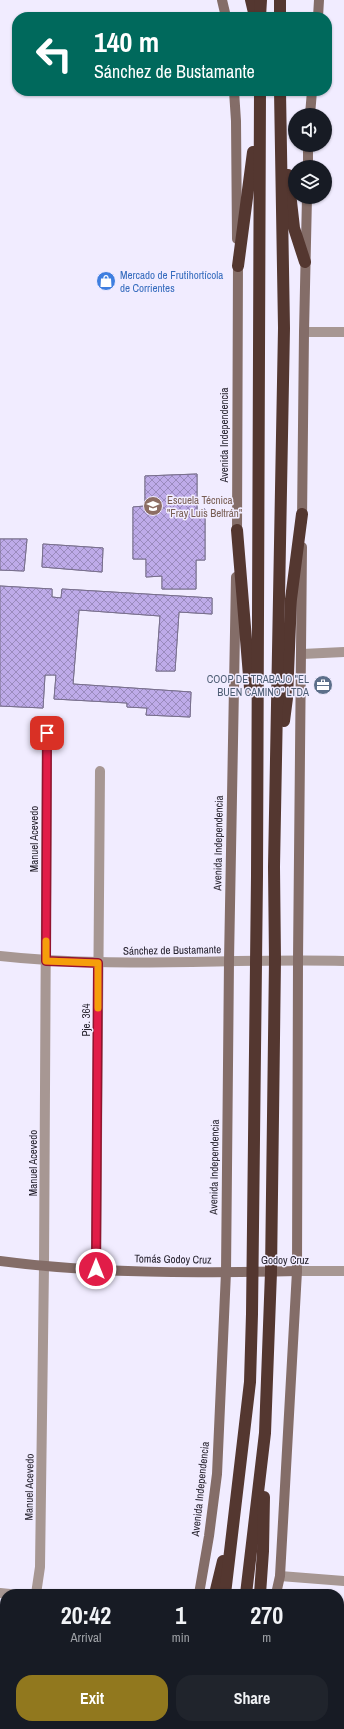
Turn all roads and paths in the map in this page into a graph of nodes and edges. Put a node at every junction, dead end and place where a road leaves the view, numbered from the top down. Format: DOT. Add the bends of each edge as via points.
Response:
graph roads {
  1 [pos="222,0"];
  2 [pos="251,0"];
  3 [pos="261,0"];
  4 [pos="280,0"];
  5 [pos="319,0"];
  6 [pos="225,12"];
  7 [pos="254,12"];
  8 [pos="260,12"];
  9 [pos="280,12"];
  10 [pos="318,12"];
  11 [pos="234,96"];
  12 [pos="258,96"];
  13 [pos="259,96"];
  14 [pos="280,96"];
  15 [pos="280,96"];
  16 [pos="312,96"];
  17 [pos="311,108"];
  18 [pos="307,204"];
  19 [pos="305,262"];
  20 [pos="238,266"];
  21 [pos="304,332"];
  22 [pos="344,332"];
  23 [pos="302,514"];
  24 [pos="237,530"];
  25 [pos="344,652"];
  26 [pos="302,654"];
  27 [pos="47,733"];
  28 [pos="257,767"];
  29 [pos="100,771"];
  30 [pos="277,772"];
  31 [pos="0,956"];
  32 [pos="275,960"];
  33 [pos="298,960"];
  34 [pos="46,961"];
  35 [pos="229,961"];
  36 [pos="256,961"];
  37 [pos="344,961"];
  38 [pos="98,963"];
  39 [pos="0,1261"];
  40 [pos="44,1266"];
  41 [pos="96,1269"];
  42 [pos="344,1271"];
  43 [pos="226,1272"];
  44 [pos="252,1272"];
  45 [pos="271,1272"];
  46 [pos="297,1272"];
  47 [pos="265,1434"];
  48 [pos="237,1499"];
  49 [pos="280,1576"];
  50 [pos="344,1581"];
  51 [pos="37,1589"];
  52 [pos="200,1589"];
  53 [pos="216,1589"];
  54 [pos="226,1589"];
  55 [pos="247,1589"];
  56 [pos="260,1589"];
  57 [pos="277,1589"];
  1 -- 6 [label="main road"];
  2 -- 7 [label="highway"];
  3 -- 8 [label="highway"];
  4 -- 9 [label="highway"];
  5 -- 10 [label="main road"];
  11 -- 20 [label="main road, Avenida Independencia"];
  12 -- 20 [label="highway"];
  13 -- 28 [label="highway"];
  14 -- 19 [label="highway" via="294,228"];
  15 -- 30 [label="highway" via="284,328"];
  16 -- 17 [label="main road"];
  18 -- 19 [label="main road"];
  19 -- 21 [label="main road"];
  20 -- 24 [label="main road, Avenida Independencia"];
  21 -- 22 [label="street"];
  21 -- 23 [label="main road"];
  23 -- 26 [label="main road"];
  23 -- 30 [label="highway" via="291,600 287,698"];
  24 -- 28 [label="highway"];
  24 -- 35 [label="main road, Avenida Independencia"];
  25 -- 26 [label="street"];
  26 -- 33 [label="main road"];
  27 -- 34 [label="street, Manuel Acevedo"];
  28 -- 36 [label="highway"];
  29 -- 38 [label="street, Pje. 364"];
  30 -- 32 [label="highway"];
  31 -- 34 [label="street, Sánchez de Bustamante"];
  32 -- 33 [label="street, Sánchez de Bustamante"];
  32 -- 36 [label="street, Sánchez de Bustamante"];
  32 -- 45 [label="highway"];
  33 -- 37 [label="street, Sánchez de Bustamante"];
  33 -- 46 [label="main road"];
  34 -- 38 [label="street, Sánchez de Bustamante"];
  34 -- 40 [label="street, Manuel Acevedo"];
  35 -- 36 [label="street, Sánchez de Bustamante"];
  35 -- 38 [label="street, Sánchez de Bustamante"];
  35 -- 43 [label="main road, Avenida Independencia"];
  36 -- 44 [label="highway"];
  38 -- 41 [label="street, Pje. 364"];
  39 -- 40 [label="main road, Tomás Godoy Cruz"];
  40 -- 41 [label="main road, Tomás Godoy Cruz"];
  40 -- 51 [label="street, Manuel Acevedo" via="40,1567"];
  41 -- 43 [label="main road, Tomás Godoy Cruz"];
  42 -- 46 [label="street, Godoy Cruz"];
  43 -- 44 [label="main road, Godoy Cruz"];
  43 -- 52 [label="main road, Avenida Independencia" via="217,1474"];
  44 -- 45 [label="main road, Godoy Cruz"];
  44 -- 48 [label="highway" via="250,1382"];
  45 -- 46 [label="main road, Godoy Cruz"];
  45 -- 47 [label="highway"];
  46 -- 49 [label="main road"];
  47 -- 55 [label="highway"];
  47 -- 56 [label="highway" via="264,1551"];
  48 -- 53 [label="highway"];
  48 -- 54 [label="highway"];
  49 -- 50 [label="street"];
  49 -- 57 [label="main road"];
}
